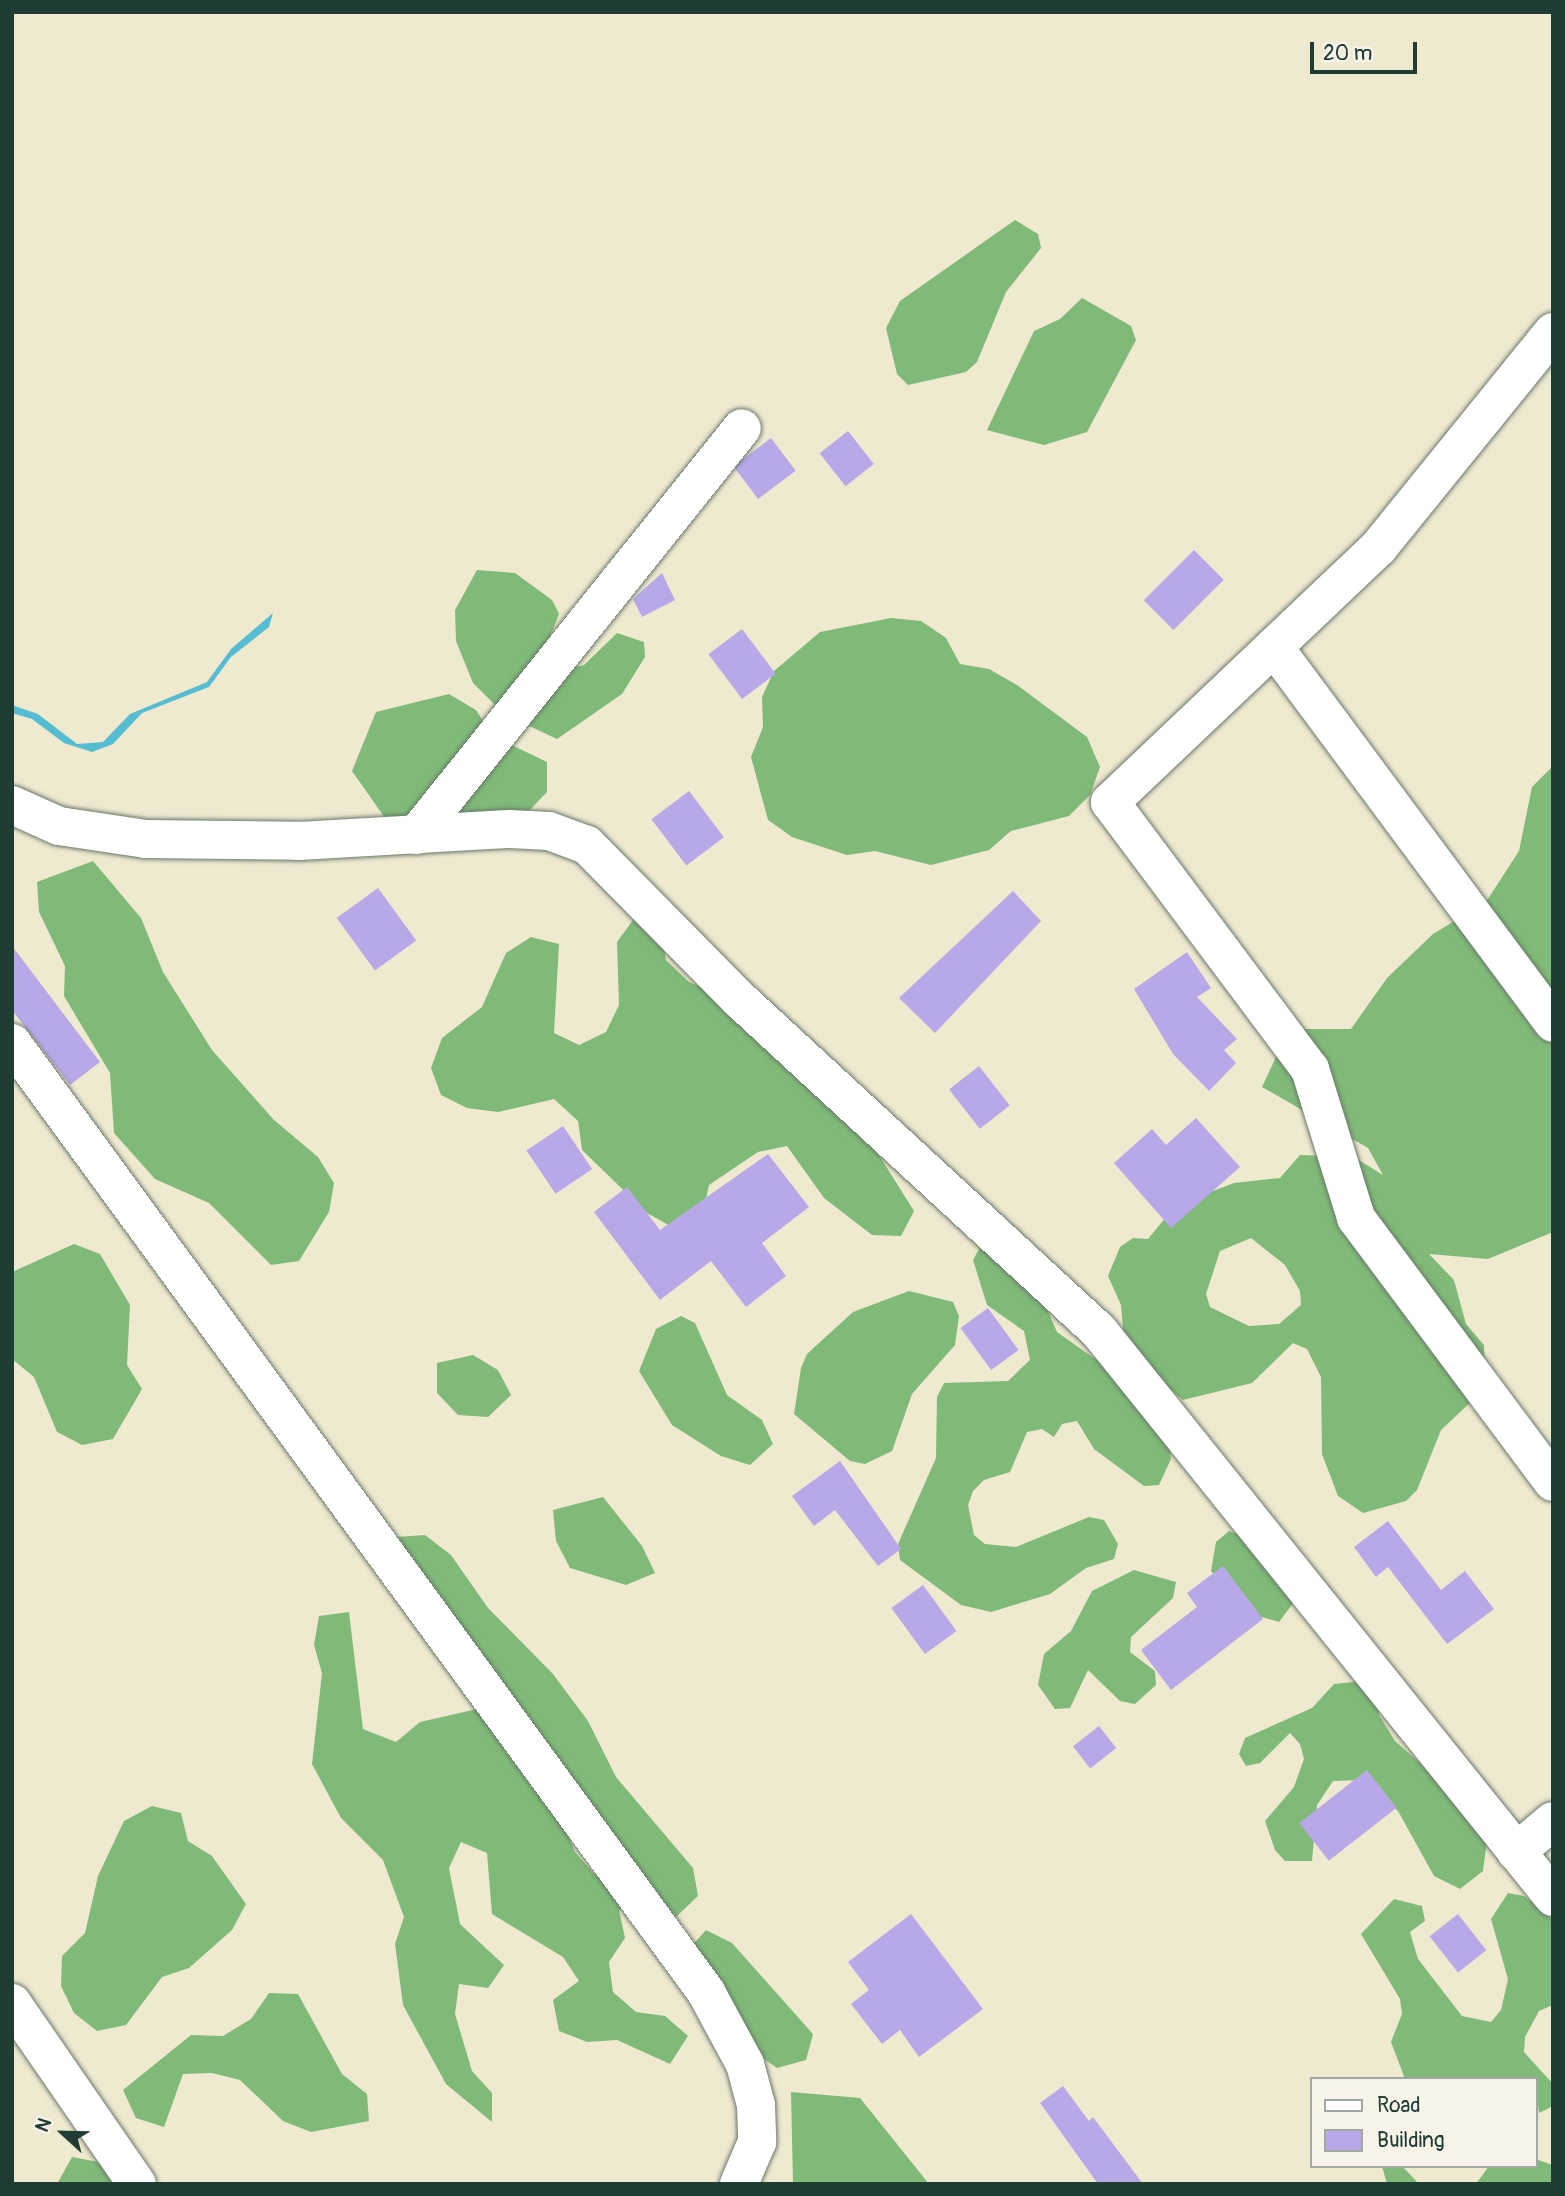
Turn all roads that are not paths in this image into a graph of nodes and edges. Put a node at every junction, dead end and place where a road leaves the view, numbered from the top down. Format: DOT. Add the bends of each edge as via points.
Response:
graph roads {
  1 [pos="1553,332"];
  2 [pos="742,428"];
  3 [pos="1274,647"];
  4 [pos="12,805"];
  5 [pos="416,835"];
  6 [pos="1553,1023"];
  7 [pos="12,1043"];
  8 [pos="1553,1482"];
  9 [pos="1553,1821"];
  10 [pos="1516,1852"];
  11 [pos="1553,1897"];
  12 [pos="12,2003"];
  13 [pos="137,2184"];
  14 [pos="739,2184"];
  1 -- 3 [label="street" via="1379,547"];
  2 -- 5 [label="street"];
  3 -- 6 [label="street"];
  3 -- 8 [label="street" via="1110,802 1310,1069 1356,1218"];
  4 -- 5 [label="street" via="59,826 146,839"];
  5 -- 10 [label="street" via="549,831 587,845 740,1000 1098,1330"];
  7 -- 14 [label="street" via="706,1992 744,2064 756,2105 757,2142"];
  9 -- 10 [label="street"];
  10 -- 11 [label="street"];
  12 -- 13 [label="street"];
}
